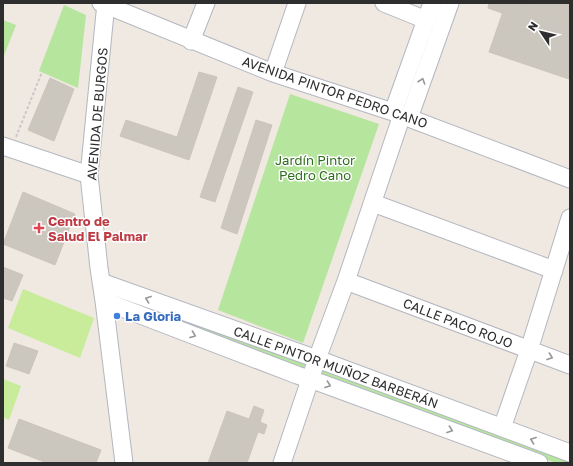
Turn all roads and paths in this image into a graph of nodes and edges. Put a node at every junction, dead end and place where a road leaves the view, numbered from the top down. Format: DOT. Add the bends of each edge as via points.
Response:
graph roads {
  1 [pos="206,3"];
  2 [pos="297,3"];
  3 [pos="384,3"];
  4 [pos="432,3"];
  5 [pos="450,3"];
  6 [pos="104,4"];
  7 [pos="426,20"];
  8 [pos="191,41"];
  9 [pos="42,72"];
  10 [pos="273,73"];
  11 [pos="402,115"];
  12 [pos="7,147"];
  13 [pos="89,175"];
  14 [pos="570,179"];
  15 [pos="373,203"];
  16 [pos="570,218"];
  17 [pos="554,271"];
  18 [pos="346,280"];
  19 [pos="101,282"];
  20 [pos="104,301"];
  21 [pos="530,350"];
  22 [pos="317,359"];
  23 [pos="570,365"];
  24 [pos="310,379"];
  25 [pos="502,428"];
  26 [pos="570,453"];
  27 [pos="124,463"];
  28 [pos="282,463"];
  29 [pos="539,463"];
  1 -- 8 [label="street"];
  2 -- 10 [label="street"];
  3 -- 7 [label="street"];
  4 -- 7 [label="street"];
  11 -- 5 [label="street, one-way"];
  6 -- 8 [label="street, AVENIDA PINTOR PEDRO CANO"];
  6 -- 13 [label="street, AVENIDA DE BURGOS" via="105,31"];
  7 -- 11 [label="street"];
  8 -- 10 [label="street, AVENIDA PINTOR PEDRO CANO"];
  9 -- 12 [label="path"];
  10 -- 11 [label="street, AVENIDA PINTOR PEDRO CANO"];
  11 -- 14 [label="street, AVENIDA PINTOR PEDRO CANO"];
  11 -- 15 [label="street"];
  12 -- 13 [label="street"];
  13 -- 19 [label="street, AVENIDA DE BURGOS"];
  15 -- 17 [label="street"];
  15 -- 18 [label="street"];
  16 -- 17 [label="street"];
  17 -- 21 [label="street"];
  18 -- 21 [label="street, CALLE PACO ROJO"];
  18 -- 22 [label="street"];
  19 -- 20 [label="street, AVENIDA DE BURGOS"];
  22 -- 19 [label="street, CALLE PINTOR MUÑOZ BARBERÁN, one-way"];
  20 -- 24 [label="street, CALLE PINTOR MUÑOZ BARBERÁN, one-way"];
  20 -- 27 [label="street, AVENIDA DE BURGOS"];
  21 -- 23 [label="street, CALLE PACO ROJO, one-way"];
  21 -- 25 [label="street"];
  22 -- 24 [label="street"];
  22 -- 25 [label="street, CALLE PINTOR MUÑOZ BARBERÁN"];
  24 -- 28 [label="street"];
  24 -- 29 [label="street, CALLE PINTOR MUÑOZ BARBERÁN, one-way"];
  26 -- 25 [label="street, CALLE PINTOR MUÑOZ BARBERÁN, one-way"];
}
